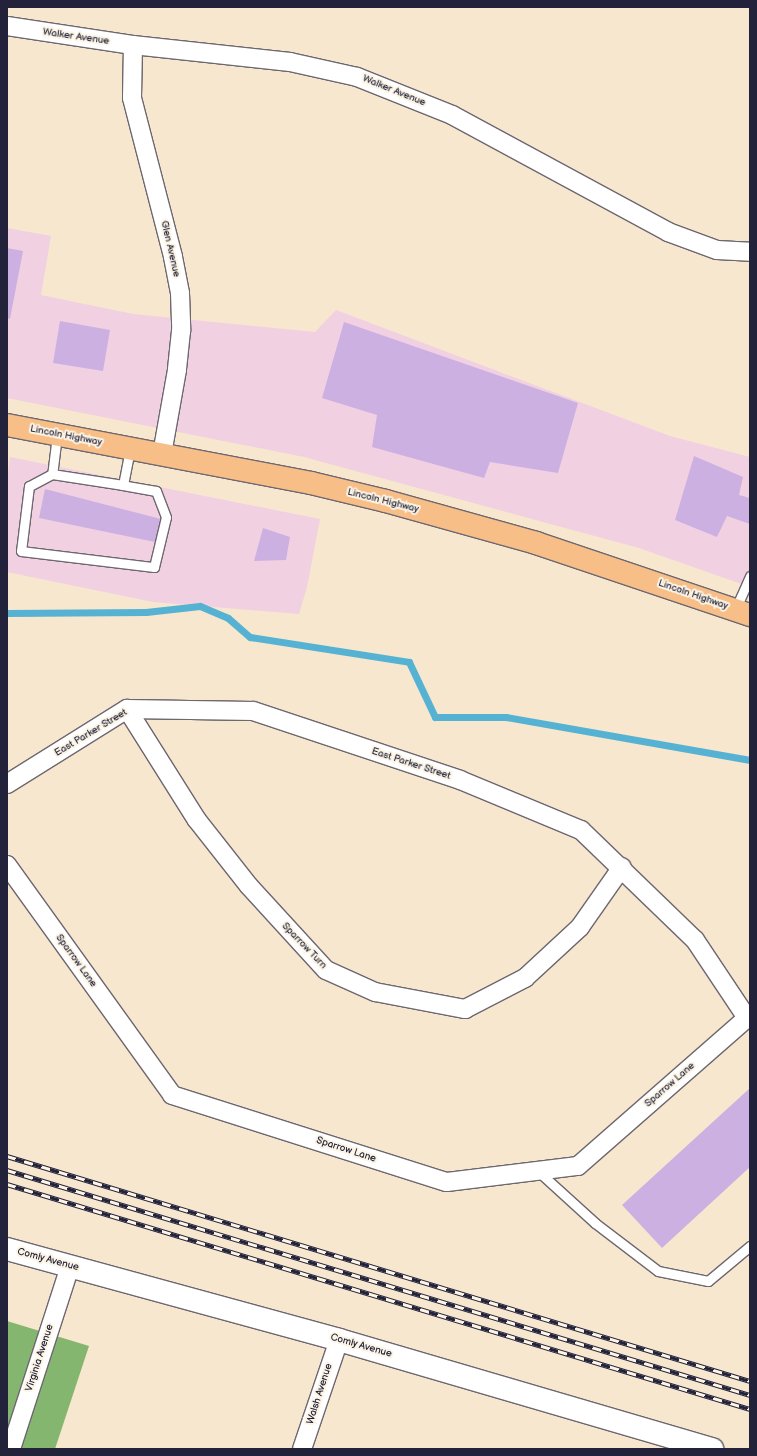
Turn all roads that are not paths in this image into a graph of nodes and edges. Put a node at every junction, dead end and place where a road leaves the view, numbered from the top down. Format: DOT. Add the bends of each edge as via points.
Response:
graph roads {
  1 [pos="7,26"];
  2 [pos="133,45"];
  3 [pos="750,252"];
  4 [pos="7,425"];
  5 [pos="56,435"];
  6 [pos="130,448"];
  7 [pos="162,454"];
  8 [pos="52,474"];
  9 [pos="123,485"];
  10 [pos="750,576"];
  11 [pos="743,612"];
  12 [pos="127,709"];
  13 [pos="7,784"];
  14 [pos="7,865"];
  15 [pos="622,867"];
  16 [pos="749,1018"];
  17 [pos="538,1171"];
  18 [pos="750,1246"];
  19 [pos="7,1249"];
  20 [pos="70,1266"];
  21 [pos="339,1340"];
  22 [pos="11,1449"];
  23 [pos="302,1449"];
  24 [pos="712,1449"];
  1 -- 2 [label="street, Walker Avenue"];
  2 -- 3 [label="street, Walker Avenue" via="290,62 357,77 452,116 668,232 717,250"];
  2 -- 7 [label="street, Glen Avenue" via="132,98 180,293 178,370"];
  4 -- 5 [label="main road, Lincoln Highway"];
  5 -- 6 [label="main road, Lincoln Highway"];
  5 -- 8 [label="lane"];
  6 -- 7 [label="main road, Lincoln Highway"];
  6 -- 9 [label="lane"];
  7 -- 11 [label="main road, Lincoln Highway" via="311,483 460,521 564,552"];
  8 -- 9 [label="lane"];
  8 -- 9 [label="lane" via="29,486 21,551 154,567 166,517 156,491"];
  10 -- 11 [label="lane"];
  12 -- 13 [label="street, East Parker Street"];
  12 -- 15 [label="street, East Parker Street" via="253,711 460,780 581,830"];
  12 -- 15 [label="street, Sparrow Turn" via="197,820 248,886 326,970 375,992 465,1009 525,978 580,927"];
  14 -- 17 [label="street, Sparrow Lane" via="172,1095 447,1182"];
  15 -- 16 [label="street, East Parker Street" via="695,940"];
  16 -- 17 [label="street, Sparrow Lane" via="578,1166"];
  17 -- 18 [label="lane" via="595,1223 658,1271 708,1281"];
  19 -- 20 [label="street, Comly Avenue"];
  20 -- 21 [label="street, Comly Avenue"];
  20 -- 22 [label="street, Virginia Avenue"];
  21 -- 23 [label="street, Walsh Avenue"];
  21 -- 24 [label="street, Comly Avenue"];
}
